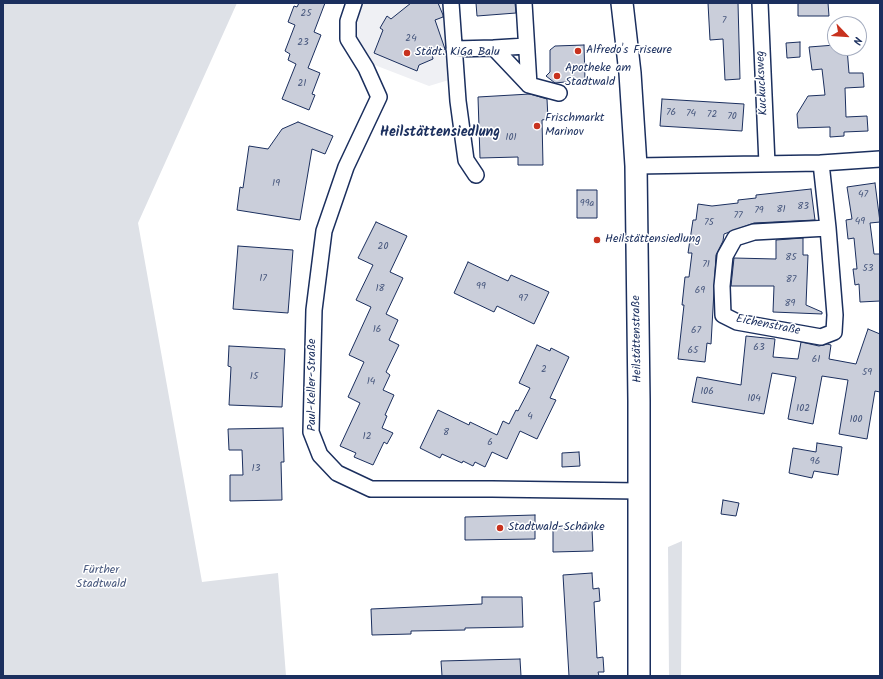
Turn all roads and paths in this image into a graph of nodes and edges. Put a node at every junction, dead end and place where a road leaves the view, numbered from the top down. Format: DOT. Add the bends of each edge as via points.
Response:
graph roads {
  1 [pos="354,3"];
  2 [pos="451,3"];
  3 [pos="524,3"];
  4 [pos="622,3"];
  5 [pos="760,3"];
  6 [pos="526,46"];
  7 [pos="494,48"];
  8 [pos="454,49"];
  9 [pos="529,85"];
  10 [pos="559,93"];
  11 [pos="880,158"];
  12 [pos="821,163"];
  13 [pos="767,164"];
  14 [pos="636,166"];
  15 [pos="476,175"];
  16 [pos="828,228"];
  17 [pos="639,491"];
  18 [pos="639,676"];
  1 -- 17 [label="street, Paul-Keller-Straße" via="348,21 348,39 366,68 379,97 346,167 324,231 314,310 311,424 311,432 320,455 337,474 371,489"];
  2 -- 8 [label="street"];
  3 -- 6 [label="street"];
  4 -- 14 [label="street, Heilstättenstraße"];
  5 -- 13 [label="street, Kuckucksweg"];
  6 -- 7 [label="street"];
  6 -- 9 [label="street"];
  7 -- 8 [label="street"];
  7 -- 9 [label="street"];
  8 -- 15 [label="street" via="466,160"];
  9 -- 10 [label="street"];
  11 -- 12 [label="street"];
  12 -- 13 [label="street"];
  12 -- 16 [label="street, Eichenstraße"];
  13 -- 14 [label="street"];
  14 -- 17 [label="street, Heilstättenstraße"];
  16 -- 16 [label="street, Eichenstraße" via="754,232 735,238 725,256 723,315 737,322 821,337 834,332"];
  17 -- 18 [label="street, Heilstättenstraße"];
}
